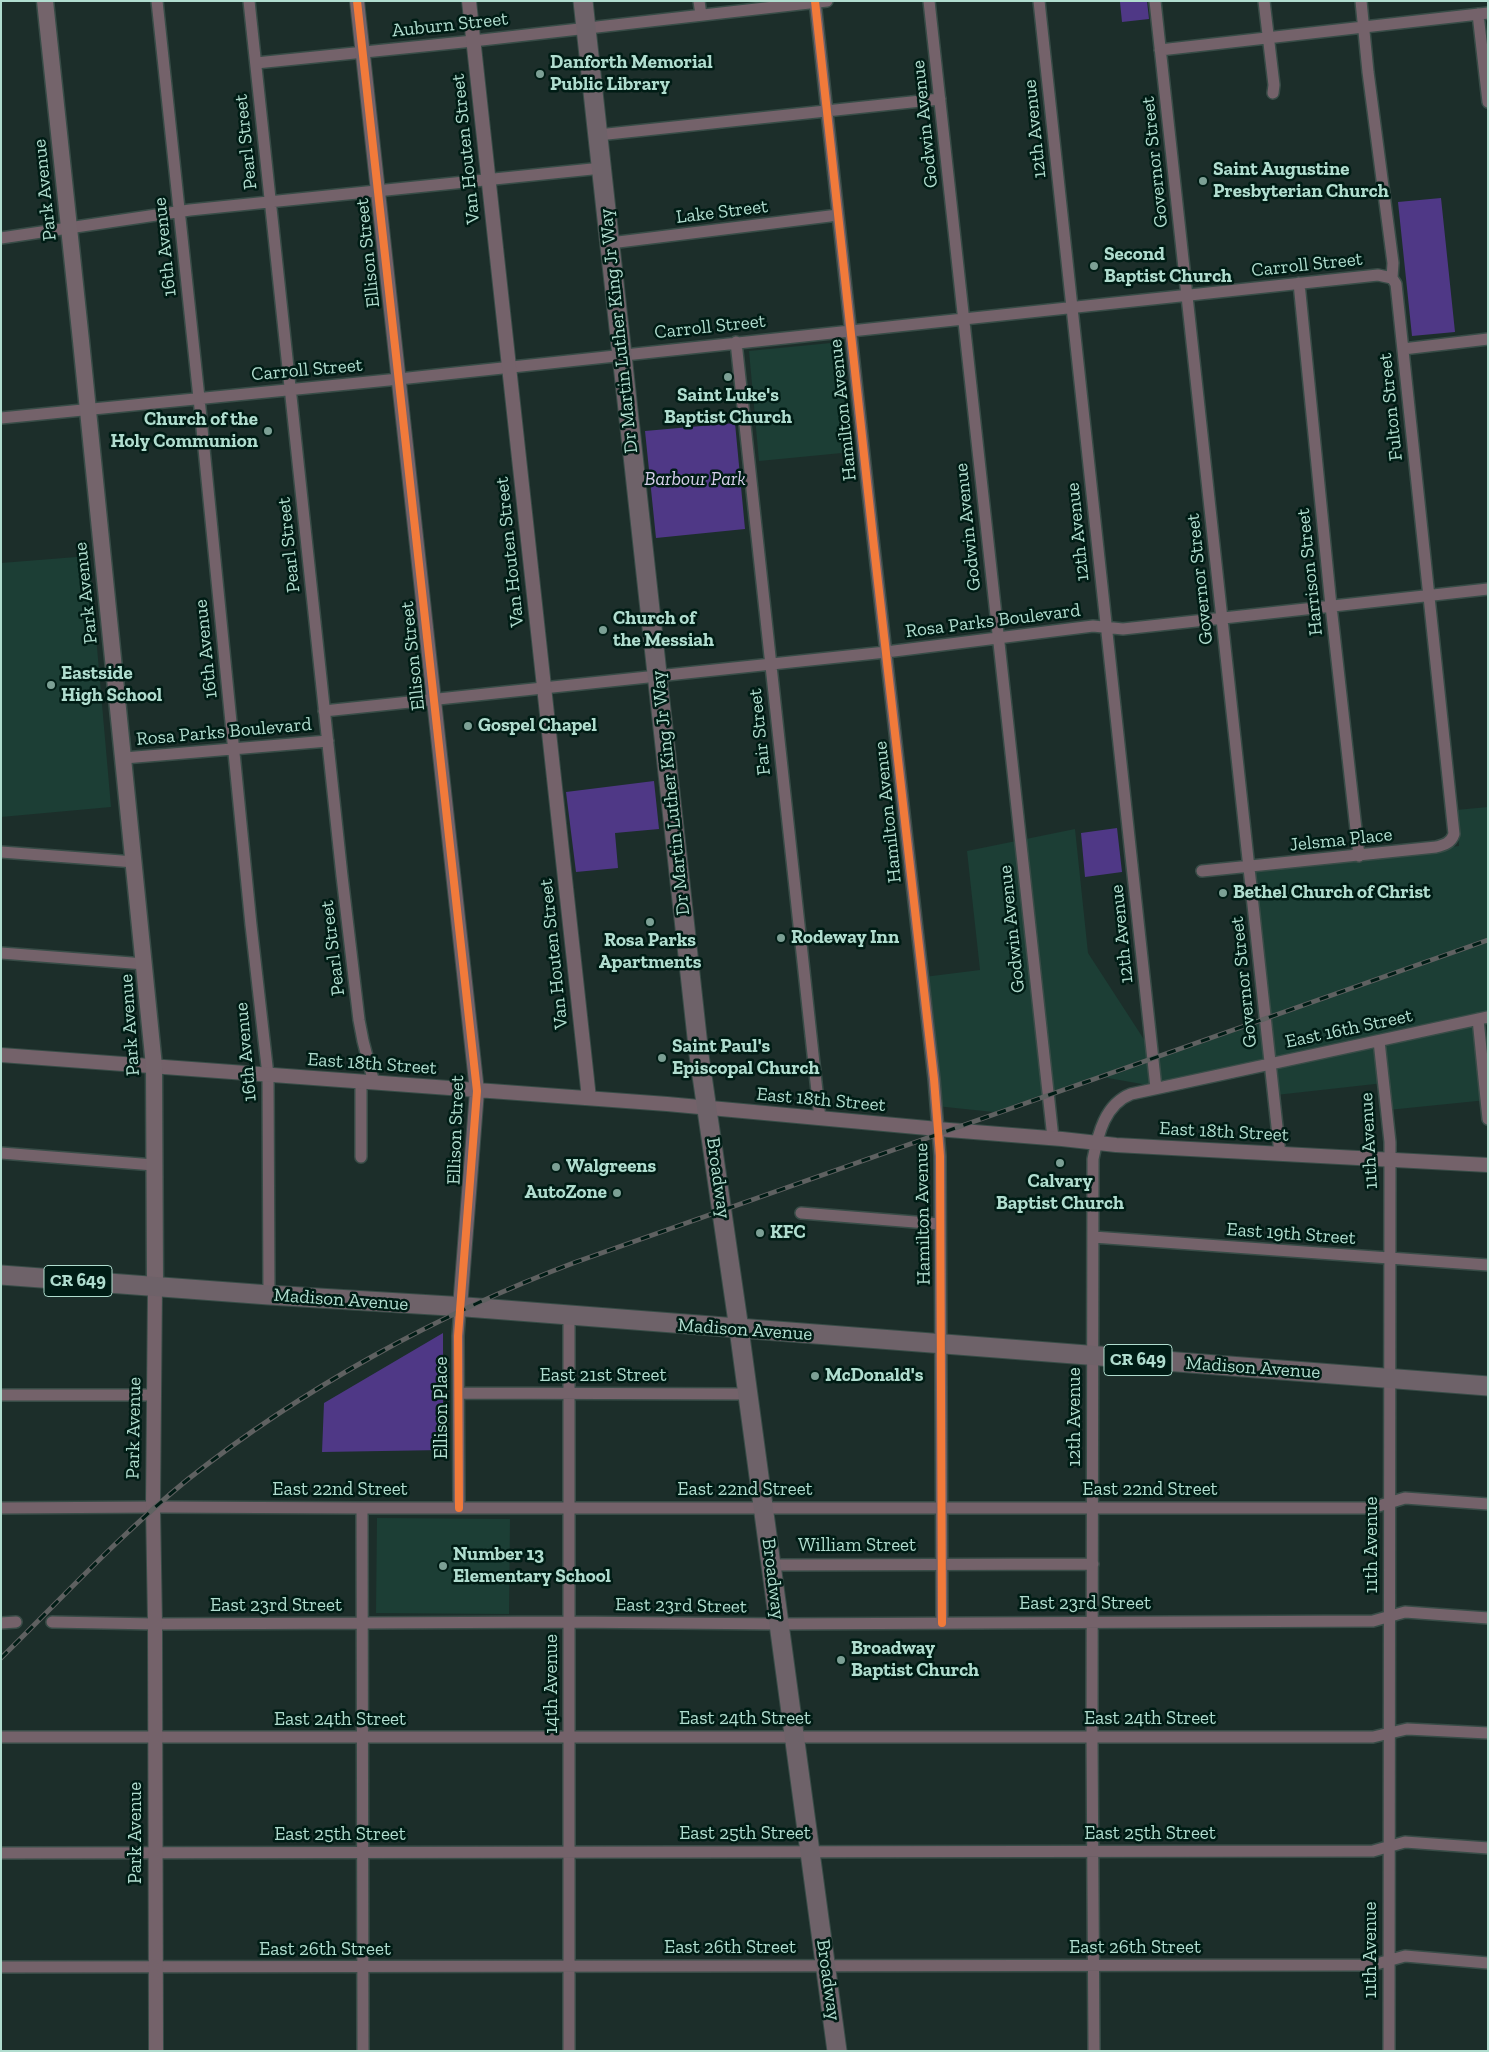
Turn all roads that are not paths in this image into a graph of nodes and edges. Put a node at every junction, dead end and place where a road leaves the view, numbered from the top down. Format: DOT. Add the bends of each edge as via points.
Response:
graph roads {
  1 [pos="45,1"];
  2 [pos="157,1"];
  3 [pos="249,1"];
  4 [pos="357,1"];
  5 [pos="469,1"];
  6 [pos="583,1"];
  7 [pos="699,1"];
  8 [pos="929,1"];
  9 [pos="1039,1"];
  10 [pos="1155,1"];
  11 [pos="1264,1"];
  12 [pos="1361,1"];
  13 [pos="819,2"];
  14 [pos="1483,13"];
  15 [pos="701,15"];
  16 [pos="1364,27"];
  17 [pos="586,28"];
  18 [pos="1268,38"];
  19 [pos="473,41"];
  20 [pos="1160,50"];
  21 [pos="363,52"];
  22 [pos="256,63"];
  23 [pos="1273,92"];
  24 [pos="940,99"];
  25 [pos="1488,102"];
  26 [pos="827,111"];
  27 [pos="598,135"];
  28 [pos="602,168"];
  29 [pos="488,180"];
  30 [pos="378,191"];
  31 [pos="270,202"];
  32 [pos="179,212"];
  33 [pos="838,216"];
  34 [pos="69,228"];
  35 [pos="1,238"];
  36 [pos="610,243"];
  37 [pos="1392,278"];
  38 [pos="1299,283"];
  39 [pos="1187,294"];
  40 [pos="1071,307"];
  41 [pos="963,318"];
  42 [pos="851,330"];
  43 [pos="1488,340"];
  44 [pos="736,342"];
  45 [pos="1403,349"];
  46 [pos="622,354"];
  47 [pos="508,367"];
  48 [pos="398,379"];
  49 [pos="289,389"];
  50 [pos="199,398"];
  51 [pos="88,410"];
  52 [pos="1,418"];
  53 [pos="1488,589"];
  54 [pos="1429,595"];
  55 [pos="1331,606"];
  56 [pos="1222,618"];
  57 [pos="1107,627"];
  58 [pos="998,639"];
  59 [pos="886,652"];
  60 [pos="770,665"];
  61 [pos="658,677"];
  62 [pos="544,688"];
  63 [pos="434,701"];
  64 [pos="324,712"];
  65 [pos="328,741"];
  66 [pos="233,750"];
  67 [pos="124,758"];
  68 [pos="1452,810"];
  69 [pos="1,852"];
  70 [pos="1359,856"];
  71 [pos="135,862"];
  72 [pos="1250,866"];
  73 [pos="1202,871"];
  74 [pos="1,954"];
  75 [pos="145,964"];
  76 [pos="1483,1018"];
  77 [pos="1379,1041"];
  78 [pos="1,1055"];
  79 [pos="1271,1064"];
  80 [pos="154,1066"];
  81 [pos="268,1075"];
  82 [pos="368,1083"];
  83 [pos="1156,1088"];
  84 [pos="478,1091"];
  85 [pos="589,1098"];
  86 [pos="707,1108"];
  87 [pos="820,1118"];
  88 [pos="1488,1119"];
  89 [pos="938,1129"];
  90 [pos="1053,1138"];
  91 [pos="1096,1143"];
  92 [pos="1,1153"];
  93 [pos="1280,1154"];
  94 [pos="361,1158"];
  95 [pos="1390,1160"];
  96 [pos="154,1165"];
  97 [pos="1488,1166"];
  98 [pos="800,1213"];
  99 [pos="940,1224"];
  100 [pos="1093,1237"];
  101 [pos="1389,1258"];
  102 [pos="1488,1265"];
  103 [pos="1,1275"];
  104 [pos="154,1286"];
  105 [pos="268,1295"];
  106 [pos="460,1307"];
  107 [pos="569,1316"];
  108 [pos="739,1329"];
  109 [pos="941,1345"];
  110 [pos="1092,1356"];
  111 [pos="1389,1378"];
  112 [pos="1488,1386"];
  113 [pos="459,1393"];
  114 [pos="569,1393"];
  115 [pos="748,1394"];
  116 [pos="1,1395"];
  117 [pos="155,1395"];
  118 [pos="1389,1503"];
  119 [pos="1488,1504"];
  120 [pos="153,1507"];
  121 [pos="1,1508"];
  122 [pos="362,1508"];
  123 [pos="459,1508"];
  124 [pos="569,1508"];
  125 [pos="764,1508"];
  126 [pos="941,1508"];
  127 [pos="1093,1508"];
  128 [pos="941,1563"];
  129 [pos="771,1564"];
  130 [pos="1093,1564"];
  131 [pos="1389,1617"];
  132 [pos="1488,1618"];
  133 [pos="1093,1621"];
  134 [pos="16,1622"];
  135 [pos="52,1622"];
  136 [pos="569,1622"];
  137 [pos="1,1623"];
  138 [pos="942,1623"];
  139 [pos="155,1624"];
  140 [pos="362,1624"];
  141 [pos="779,1624"];
  142 [pos="1389,1733"];
  143 [pos="1488,1733"];
  144 [pos="794,1736"];
  145 [pos="1,1737"];
  146 [pos="362,1737"];
  147 [pos="569,1737"];
  148 [pos="1092,1737"];
  149 [pos="156,1738"];
  150 [pos="1389,1847"];
  151 [pos="1488,1848"];
  152 [pos="569,1851"];
  153 [pos="1093,1851"];
  154 [pos="362,1852"];
  155 [pos="810,1852"];
  156 [pos="1,1853"];
  157 [pos="156,1853"];
  158 [pos="1389,1961"];
  159 [pos="1488,1963"];
  160 [pos="569,1966"];
  161 [pos="826,1966"];
  162 [pos="1094,1966"];
  163 [pos="156,1967"];
  164 [pos="1,1968"];
  165 [pos="362,1968"];
  166 [pos="156,2051"];
  167 [pos="362,2051"];
  168 [pos="569,2051"];
  169 [pos="837,2051"];
  170 [pos="1094,2051"];
  171 [pos="1389,2051"];
  1 -- 34 [label="main road, Park Avenue"];
  2 -- 32 [label="street, 16th Avenue"];
  3 -- 22 [label="street, Pearl Street"];
  4 -- 21 [label="street, Ellison Street"];
  5 -- 19 [label="street, Van Houten Street"];
  6 -- 17 [label="main road, Dr Martin Luther King Jr Way"];
  7 -- 15 [label="street"];
  8 -- 24 [label="street, Godwin Avenue"];
  9 -- 40 [label="street, 12th Avenue"];
  10 -- 20 [label="street, Governor Street"];
  11 -- 18 [label="street"];
  12 -- 16 [label="street, Fulton Street"];
  13 -- 15 [label="street, Auburn Street"];
  13 -- 26 [label="street, Hamilton Avenue"];
  14 -- 16 [label="street"];
  14 -- 25 [label="street"];
  15 -- 17 [label="street, Auburn Street"];
  16 -- 18 [label="street"];
  16 -- 37 [label="street, Fulton Street" via="1393,263"];
  17 -- 19 [label="street, Auburn Street"];
  17 -- 27 [label="main road, Dr Martin Luther King Jr Way"];
  18 -- 20 [label="street"];
  18 -- 23 [label="street"];
  19 -- 21 [label="street, Auburn Street"];
  19 -- 29 [label="street, Van Houten Street"];
  20 -- 39 [label="street, Governor Street"];
  21 -- 22 [label="street, Auburn Street"];
  21 -- 30 [label="street, Ellison Street"];
  22 -- 31 [label="street, Pearl Street"];
  24 -- 26 [label="street"];
  24 -- 41 [label="street, Godwin Avenue"];
  26 -- 27 [label="street"];
  26 -- 33 [label="street, Hamilton Avenue"];
  27 -- 28 [label="main road, Dr Martin Luther King Jr Way"];
  28 -- 29 [label="street"];
  28 -- 36 [label="main road, Dr Martin Luther King Jr Way"];
  29 -- 30 [label="street"];
  29 -- 47 [label="street, Van Houten Street"];
  30 -- 31 [label="street"];
  30 -- 48 [label="street, Ellison Street"];
  31 -- 32 [label="street"];
  31 -- 49 [label="street, Pearl Street"];
  32 -- 34 [label="street"];
  32 -- 50 [label="street, 16th Avenue"];
  33 -- 36 [label="street, Lake Street"];
  33 -- 42 [label="street, Hamilton Avenue"];
  34 -- 35 [label="street"];
  34 -- 51 [label="main road, Park Avenue"];
  36 -- 46 [label="main road, Dr Martin Luther King Jr Way"];
  37 -- 38 [label="street, Carroll Street" via="1378,275"];
  37 -- 45 [label="street, Fulton Street" via="1396,284"];
  38 -- 39 [label="street, Carroll Street"];
  38 -- 55 [label="street, Harrison Street"];
  39 -- 40 [label="street, Carroll Street"];
  39 -- 56 [label="street, Governor Street"];
  40 -- 41 [label="street, Carroll Street"];
  40 -- 57 [label="street, 12th Avenue"];
  41 -- 42 [label="street, Carroll Street"];
  41 -- 58 [label="street, Godwin Avenue"];
  42 -- 44 [label="street, Carroll Street"];
  42 -- 59 [label="street, Hamilton Avenue"];
  43 -- 45 [label="street"];
  44 -- 46 [label="street, Carroll Street"];
  44 -- 60 [label="street, Fair Street"];
  45 -- 54 [label="street, Fulton Street"];
  46 -- 47 [label="street, Carroll Street"];
  46 -- 61 [label="main road, Dr Martin Luther King Jr Way"];
  47 -- 48 [label="street, Carroll Street"];
  47 -- 62 [label="street, Van Houten Street"];
  48 -- 49 [label="street, Carroll Street"];
  48 -- 63 [label="street, Ellison Street"];
  49 -- 50 [label="street, Carroll Street"];
  49 -- 64 [label="street, Pearl Street"];
  50 -- 51 [label="street, Carroll Street"];
  50 -- 66 [label="street, 16th Avenue"];
  51 -- 52 [label="street, Carroll Street"];
  51 -- 67 [label="main road, Park Avenue"];
  53 -- 54 [label="street, Rosa Parks Boulevard"];
  54 -- 55 [label="street, Rosa Parks Boulevard"];
  54 -- 68 [label="street, Fulton Street"];
  55 -- 56 [label="street, Rosa Parks Boulevard"];
  55 -- 70 [label="street, Harrison Street"];
  56 -- 57 [label="street, Rosa Parks Boulevard" via="1123,629"];
  56 -- 72 [label="street, Governor Street"];
  57 -- 58 [label="street, Rosa Parks Boulevard" via="1093,626"];
  57 -- 83 [label="street, 12th Avenue"];
  58 -- 59 [label="street, Rosa Parks Boulevard"];
  58 -- 90 [label="street, Godwin Avenue"];
  59 -- 60 [label="street, Rosa Parks Boulevard"];
  59 -- 89 [label="street, Hamilton Avenue"];
  60 -- 61 [label="street, Rosa Parks Boulevard"];
  60 -- 87 [label="street, Fair Street"];
  61 -- 62 [label="street, Rosa Parks Boulevard"];
  61 -- 86 [label="main road, Dr Martin Luther King Jr Way"];
  62 -- 63 [label="street, Rosa Parks Boulevard"];
  62 -- 85 [label="street, Van Houten Street"];
  63 -- 64 [label="street, Rosa Parks Boulevard"];
  63 -- 84 [label="street, Ellison Street"];
  64 -- 65 [label="street, Pearl Street"];
  65 -- 66 [label="street, Rosa Parks Boulevard"];
  65 -- 82 [label="street, Pearl Street"];
  66 -- 67 [label="street, Rosa Parks Boulevard"];
  66 -- 81 [label="street, 16th Avenue"];
  67 -- 71 [label="main road, Park Avenue"];
  68 -- 70 [label="street, Jelsma Place" via="1454,834 1446,844"];
  69 -- 71 [label="street"];
  70 -- 72 [label="street, Jelsma Place"];
  71 -- 75 [label="main road, Park Avenue"];
  72 -- 73 [label="street, Jelsma Place"];
  72 -- 79 [label="street, Governor Street"];
  74 -- 75 [label="street"];
  75 -- 80 [label="main road, Park Avenue"];
  76 -- 77 [label="street, East 16th Street"];
  76 -- 88 [label="street"];
  77 -- 79 [label="street, East 16th Street"];
  77 -- 95 [label="street, 11th Avenue"];
  78 -- 80 [label="street, East 18th Street"];
  79 -- 83 [label="street, East 16th Street"];
  79 -- 93 [label="street, Governor Street"];
  80 -- 81 [label="street, East 18th Street"];
  80 -- 96 [label="main road, Park Avenue"];
  81 -- 82 [label="street, East 18th Street"];
  81 -- 105 [label="street, 16th Avenue"];
  82 -- 84 [label="street, East 18th Street"];
  82 -- 94 [label="street, Pearl Street"];
  83 -- 91 [label="street, East 16th Street" via="1131,1094 1114,1104"];
  84 -- 85 [label="street, East 18th Street"];
  84 -- 106 [label="street, Ellison Street"];
  85 -- 86 [label="street, East 18th Street"];
  86 -- 87 [label="street, East 18th Street"];
  86 -- 108 [label="main road, Broadway"];
  87 -- 89 [label="street, East 18th Street"];
  89 -- 90 [label="street, East 18th Street"];
  89 -- 99 [label="street, Hamilton Avenue"];
  90 -- 91 [label="street, East 18th Street"];
  91 -- 93 [label="street, East 18th Street"];
  91 -- 100 [label="street, 12th Avenue"];
  92 -- 96 [label="street"];
  93 -- 95 [label="street, East 18th Street"];
  95 -- 97 [label="street, East 18th Street"];
  95 -- 101 [label="street, 11th Avenue"];
  96 -- 104 [label="main road, Park Avenue"];
  98 -- 99 [label="street"];
  99 -- 109 [label="street, Hamilton Avenue"];
  100 -- 101 [label="street, East 19th Street"];
  100 -- 110 [label="street, 12th Avenue"];
  101 -- 102 [label="street, East 19th Street"];
  101 -- 111 [label="street, 11th Avenue"];
  103 -- 104 [label="main road, Madison Avenue / CR 649"];
  104 -- 105 [label="main road, Madison Avenue / CR 649"];
  104 -- 117 [label="street, Park Avenue"];
  105 -- 106 [label="main road, Madison Avenue / CR 649"];
  106 -- 107 [label="main road, Madison Avenue / CR 649"];
  106 -- 113 [label="street, Ellison Place"];
  107 -- 108 [label="main road, Madison Avenue / CR 649"];
  107 -- 114 [label="street, 14th Avenue"];
  108 -- 109 [label="main road, Madison Avenue / CR 649"];
  108 -- 115 [label="main road, Broadway"];
  109 -- 110 [label="main road, Madison Avenue / CR 649"];
  109 -- 126 [label="street, Hamilton Avenue"];
  110 -- 111 [label="main road, Madison Avenue / CR 649"];
  110 -- 127 [label="street, 12th Avenue"];
  111 -- 112 [label="main road, Madison Avenue / CR 649"];
  111 -- 118 [label="street, 11th Avenue"];
  113 -- 114 [label="street, East 21st Street"];
  113 -- 123 [label="street, Ellison Place"];
  114 -- 115 [label="street, East 21st Street"];
  114 -- 124 [label="street, 14th Avenue"];
  115 -- 125 [label="main road, Broadway"];
  116 -- 117 [label="street"];
  117 -- 120 [label="street, Park Avenue"];
  118 -- 119 [label="street, East 22nd Street" via="1405,1498"];
  118 -- 127 [label="street, East 22nd Street" via="1372,1508"];
  118 -- 131 [label="street, 11th Avenue"];
  120 -- 121 [label="street, East 22nd Street"];
  120 -- 122 [label="street, East 22nd Street"];
  120 -- 139 [label="street, Park Avenue"];
  122 -- 123 [label="street, East 22nd Street"];
  122 -- 140 [label="street"];
  123 -- 124 [label="street, East 22nd Street"];
  124 -- 125 [label="street, East 22nd Street"];
  124 -- 136 [label="street, 14th Avenue"];
  125 -- 126 [label="street, East 22nd Street"];
  125 -- 129 [label="main road, Broadway"];
  126 -- 127 [label="street, East 22nd Street"];
  126 -- 128 [label="street, Hamilton Avenue"];
  127 -- 130 [label="street, 12th Avenue"];
  128 -- 129 [label="street, William Street"];
  128 -- 130 [label="street, William Street"];
  128 -- 138 [label="street, Hamilton Avenue"];
  129 -- 141 [label="main road, Broadway"];
  130 -- 133 [label="street, 12th Avenue"];
  131 -- 132 [label="street, East 23rd Street" via="1405,1612"];
  131 -- 133 [label="street, East 23rd Street" via="1373,1621"];
  131 -- 142 [label="street, 11th Avenue"];
  133 -- 138 [label="street, East 23rd Street"];
  133 -- 148 [label="street, 12th Avenue"];
  134 -- 137 [label="street"];
  135 -- 139 [label="street, East 23rd Street"];
  136 -- 140 [label="street, East 23rd Street"];
  136 -- 141 [label="street, East 23rd Street"];
  136 -- 147 [label="street, 14th Avenue"];
  138 -- 141 [label="street, East 23rd Street"];
  139 -- 140 [label="street, East 23rd Street"];
  139 -- 149 [label="street, Park Avenue"];
  140 -- 146 [label="street"];
  141 -- 144 [label="main road, Broadway"];
  142 -- 143 [label="street, East 24th Street" via="1407,1729"];
  142 -- 148 [label="street, East 24th Street" via="1373,1737"];
  142 -- 150 [label="street, 11th Avenue"];
  144 -- 147 [label="street, East 24th Street"];
  144 -- 148 [label="street, East 24th Street"];
  144 -- 155 [label="main road, Broadway"];
  145 -- 149 [label="street, East 24th Street"];
  146 -- 147 [label="street, East 24th Street"];
  146 -- 149 [label="street, East 24th Street"];
  146 -- 154 [label="street"];
  147 -- 152 [label="street, 14th Avenue"];
  148 -- 153 [label="street, 12th Avenue"];
  149 -- 157 [label="street, Park Avenue"];
  150 -- 151 [label="street, East 25th Street" via="1405,1842"];
  150 -- 153 [label="street, East 25th Street" via="1373,1851"];
  150 -- 158 [label="street, 11th Avenue"];
  152 -- 154 [label="street, East 25th Street"];
  152 -- 155 [label="street, East 25th Street"];
  152 -- 160 [label="street, 14th Avenue"];
  153 -- 155 [label="street, East 25th Street"];
  153 -- 162 [label="street, 12th Avenue"];
  154 -- 157 [label="street, East 25th Street"];
  154 -- 165 [label="street"];
  155 -- 161 [label="main road, Broadway"];
  156 -- 157 [label="street, East 25th Street"];
  157 -- 163 [label="street, Park Avenue"];
  158 -- 159 [label="street, East 26th Street" via="1405,1956"];
  158 -- 162 [label="street, East 26th Street" via="1373,1965"];
  158 -- 171 [label="street, 11th Avenue"];
  160 -- 161 [label="street, East 26th Street"];
  160 -- 165 [label="street, East 26th Street"];
  160 -- 168 [label="street, 14th Avenue"];
  161 -- 162 [label="street, East 26th Street"];
  161 -- 169 [label="main road, Broadway"];
  162 -- 170 [label="street, 12th Avenue"];
  163 -- 164 [label="street, East 26th Street"];
  163 -- 165 [label="street, East 26th Street"];
  163 -- 166 [label="street, Park Avenue"];
  165 -- 167 [label="street"];
}
